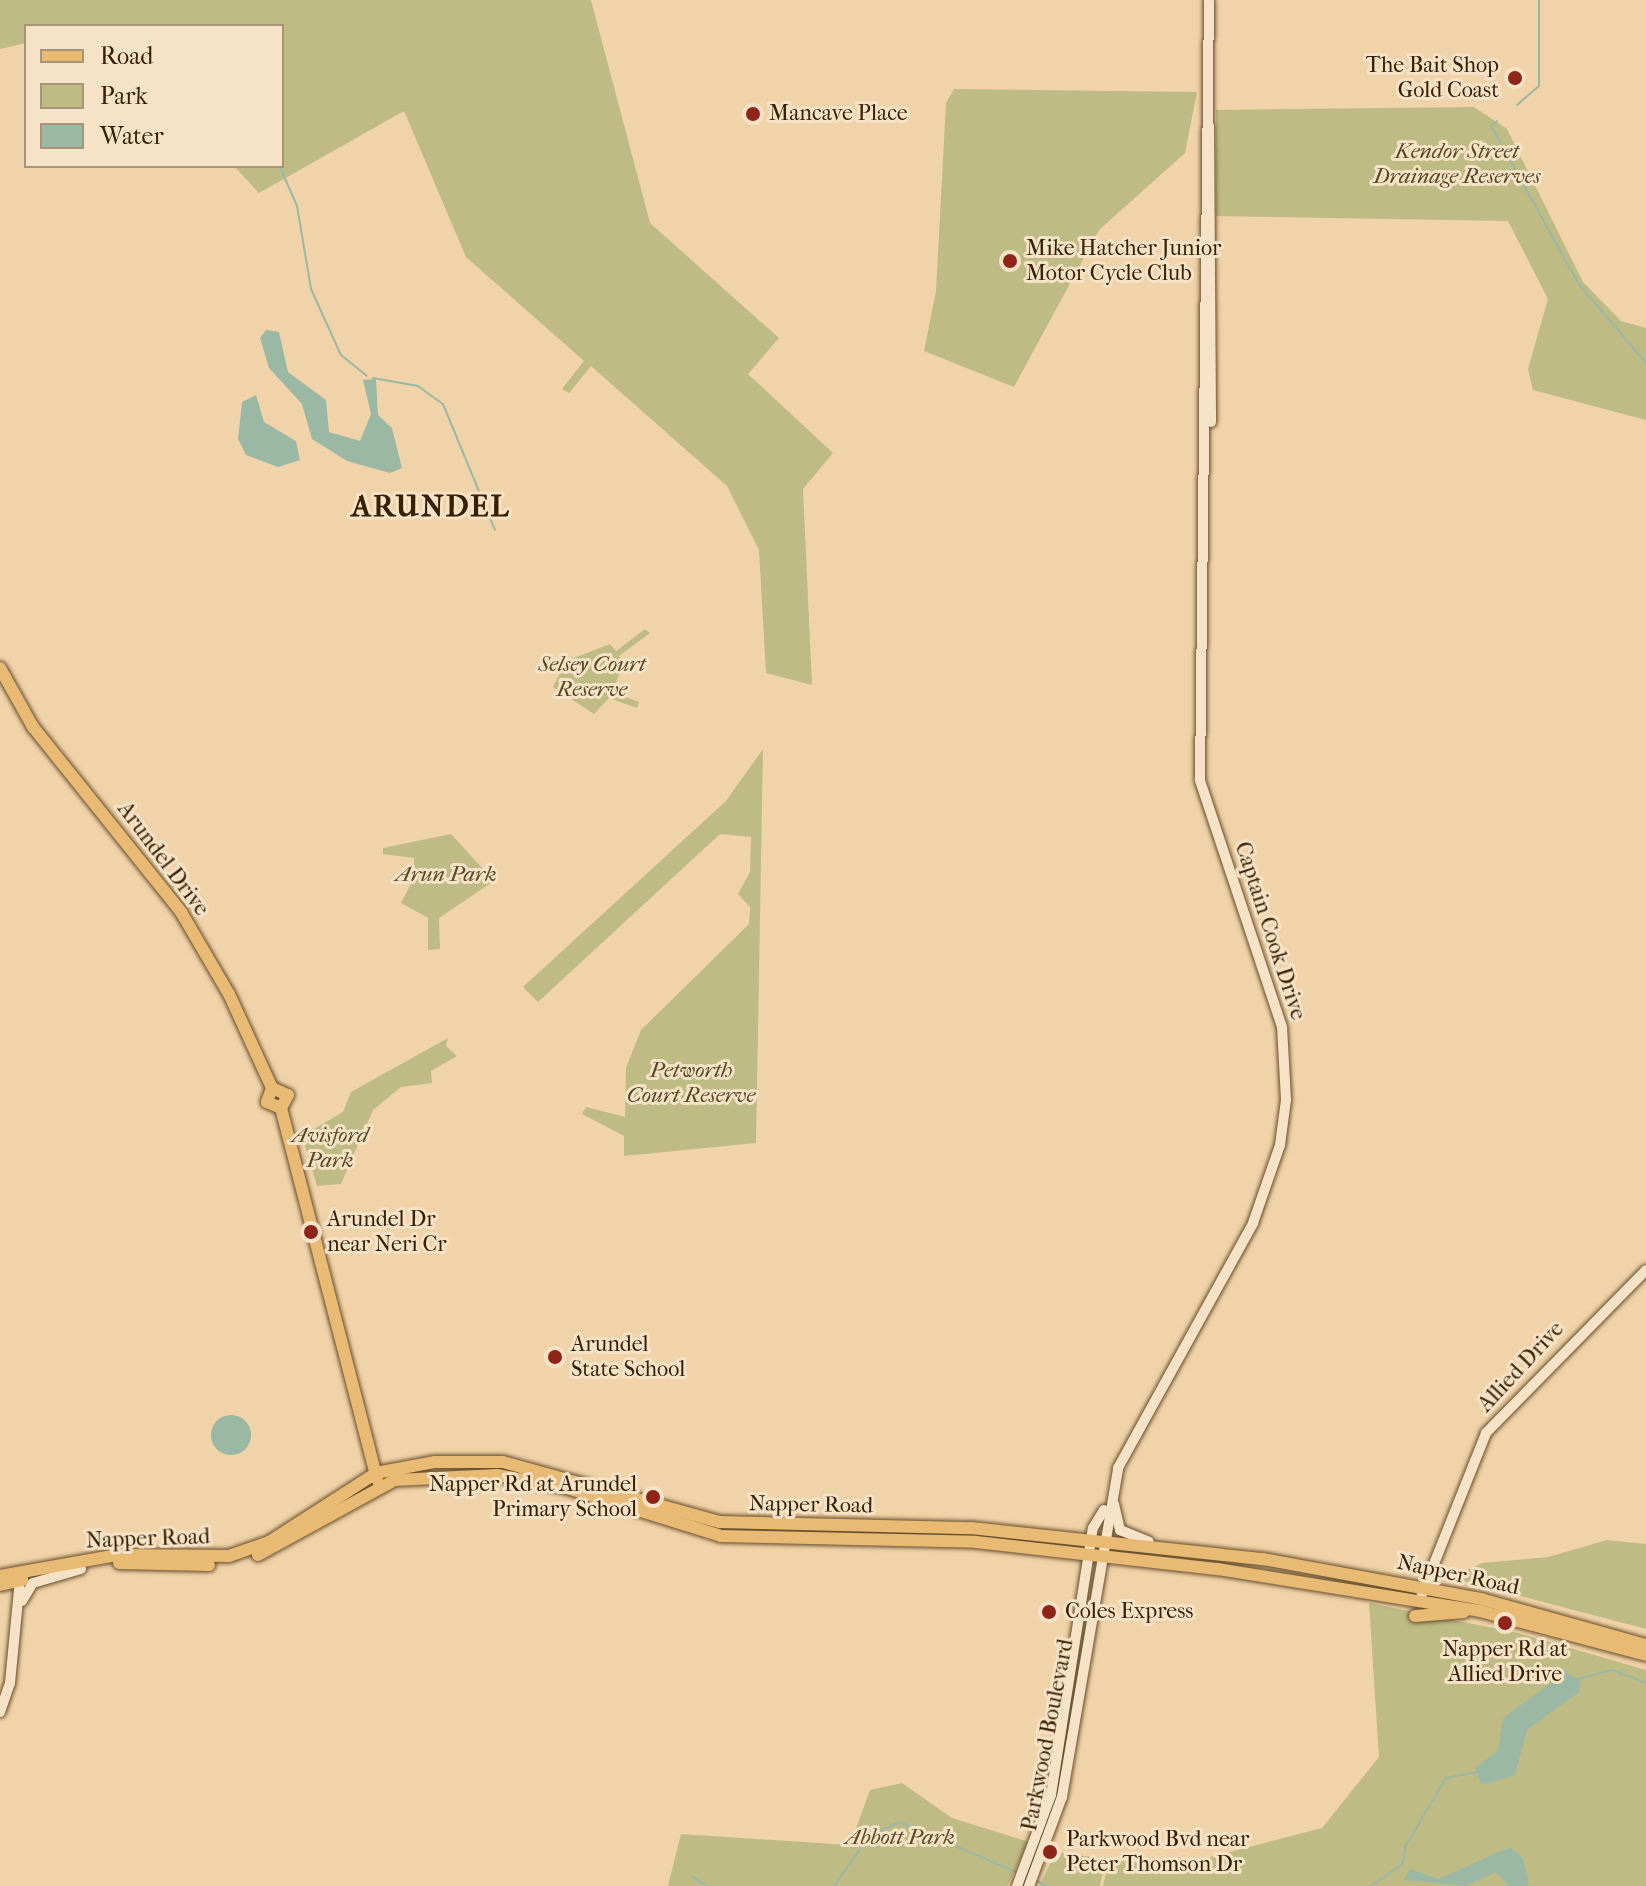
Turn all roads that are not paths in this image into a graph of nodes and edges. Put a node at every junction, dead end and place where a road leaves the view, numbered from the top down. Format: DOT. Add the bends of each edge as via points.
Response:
graph roads {
  1 [pos="1209,0"];
  2 [pos="0,668"];
  3 [pos="1646,1270"];
  4 [pos="1115,1479"];
  5 [pos="378,1480"];
  6 [pos="1107,1504"];
  7 [pos="1096,1541"];
  8 [pos="1164,1548"];
  9 [pos="1094,1557"];
  10 [pos="81,1569"];
  11 [pos="0,1576"];
  12 [pos="20,1580"];
  13 [pos="0,1586"];
  14 [pos="1422,1594"];
  15 [pos="21,1607"];
  16 [pos="1480,1611"];
  17 [pos="1415,1616"];
  18 [pos="1646,1645"];
  19 [pos="1646,1655"];
  20 [pos="0,1712"];
  21 [pos="1034,1866"];
  22 [pos="1017,1886"];
  23 [pos="1029,1886"];
  1 -- 4 [label="street, Captain Cook Drive" via="1200,780 1282,1027 1286,1100 1280,1145 1253,1223 1133,1431"];
  2 -- 5 [label="main road, Arundel Drive" via="33,727 181,912 229,994 272,1088 288,1095 281,1108"];
  3 -- 14 [label="street, Allied Drive" via="1486,1433"];
  4 -- 6 [label="street, Captain Cook Drive"];
  4 -- 8 [label="street" via="1113,1516 1120,1530"];
  5 -- 7 [label="main road, Napper Road" via="423,1463 503,1462 720,1522 954,1527"];
  5 -- 9 [label="main road, Napper Road" via="497,1475 564,1487 721,1536 976,1542"];
  5 -- 10 [label="main road, Napper Road" via="282,1546 237,1563"];
  5 -- 11 [label="main road, Napper Road" via="240,1553 118,1555"];
  6 -- 7 [label="street, Parkwood Boulevard"];
  7 -- 8 [label="main road, Napper Road"];
  7 -- 9 [label="street, Parkwood Boulevard"];
  8 -- 14 [label="main road, Napper Road"];
  9 -- 14 [label="main road, Napper Road"];
  9 -- 21 [label="street, Parkwood Boulevard"];
  10 -- 12 [label="main road, Napper Road"];
  10 -- 15 [label="street" via="33,1583"];
  12 -- 13 [label="main road, Napper Road"];
  12 -- 15 [label="street"];
  13 -- 15 [label="street"];
  14 -- 16 [label="main road, Napper Road"];
  14 -- 18 [label="main road, Napper Road"];
  15 -- 20 [label="street"];
  16 -- 17 [label="main road"];
  16 -- 19 [label="main road, Napper Road"];
  21 -- 22 [label="street, Parkwood Boulevard"];
  21 -- 23 [label="street, Parkwood Boulevard"];
}
